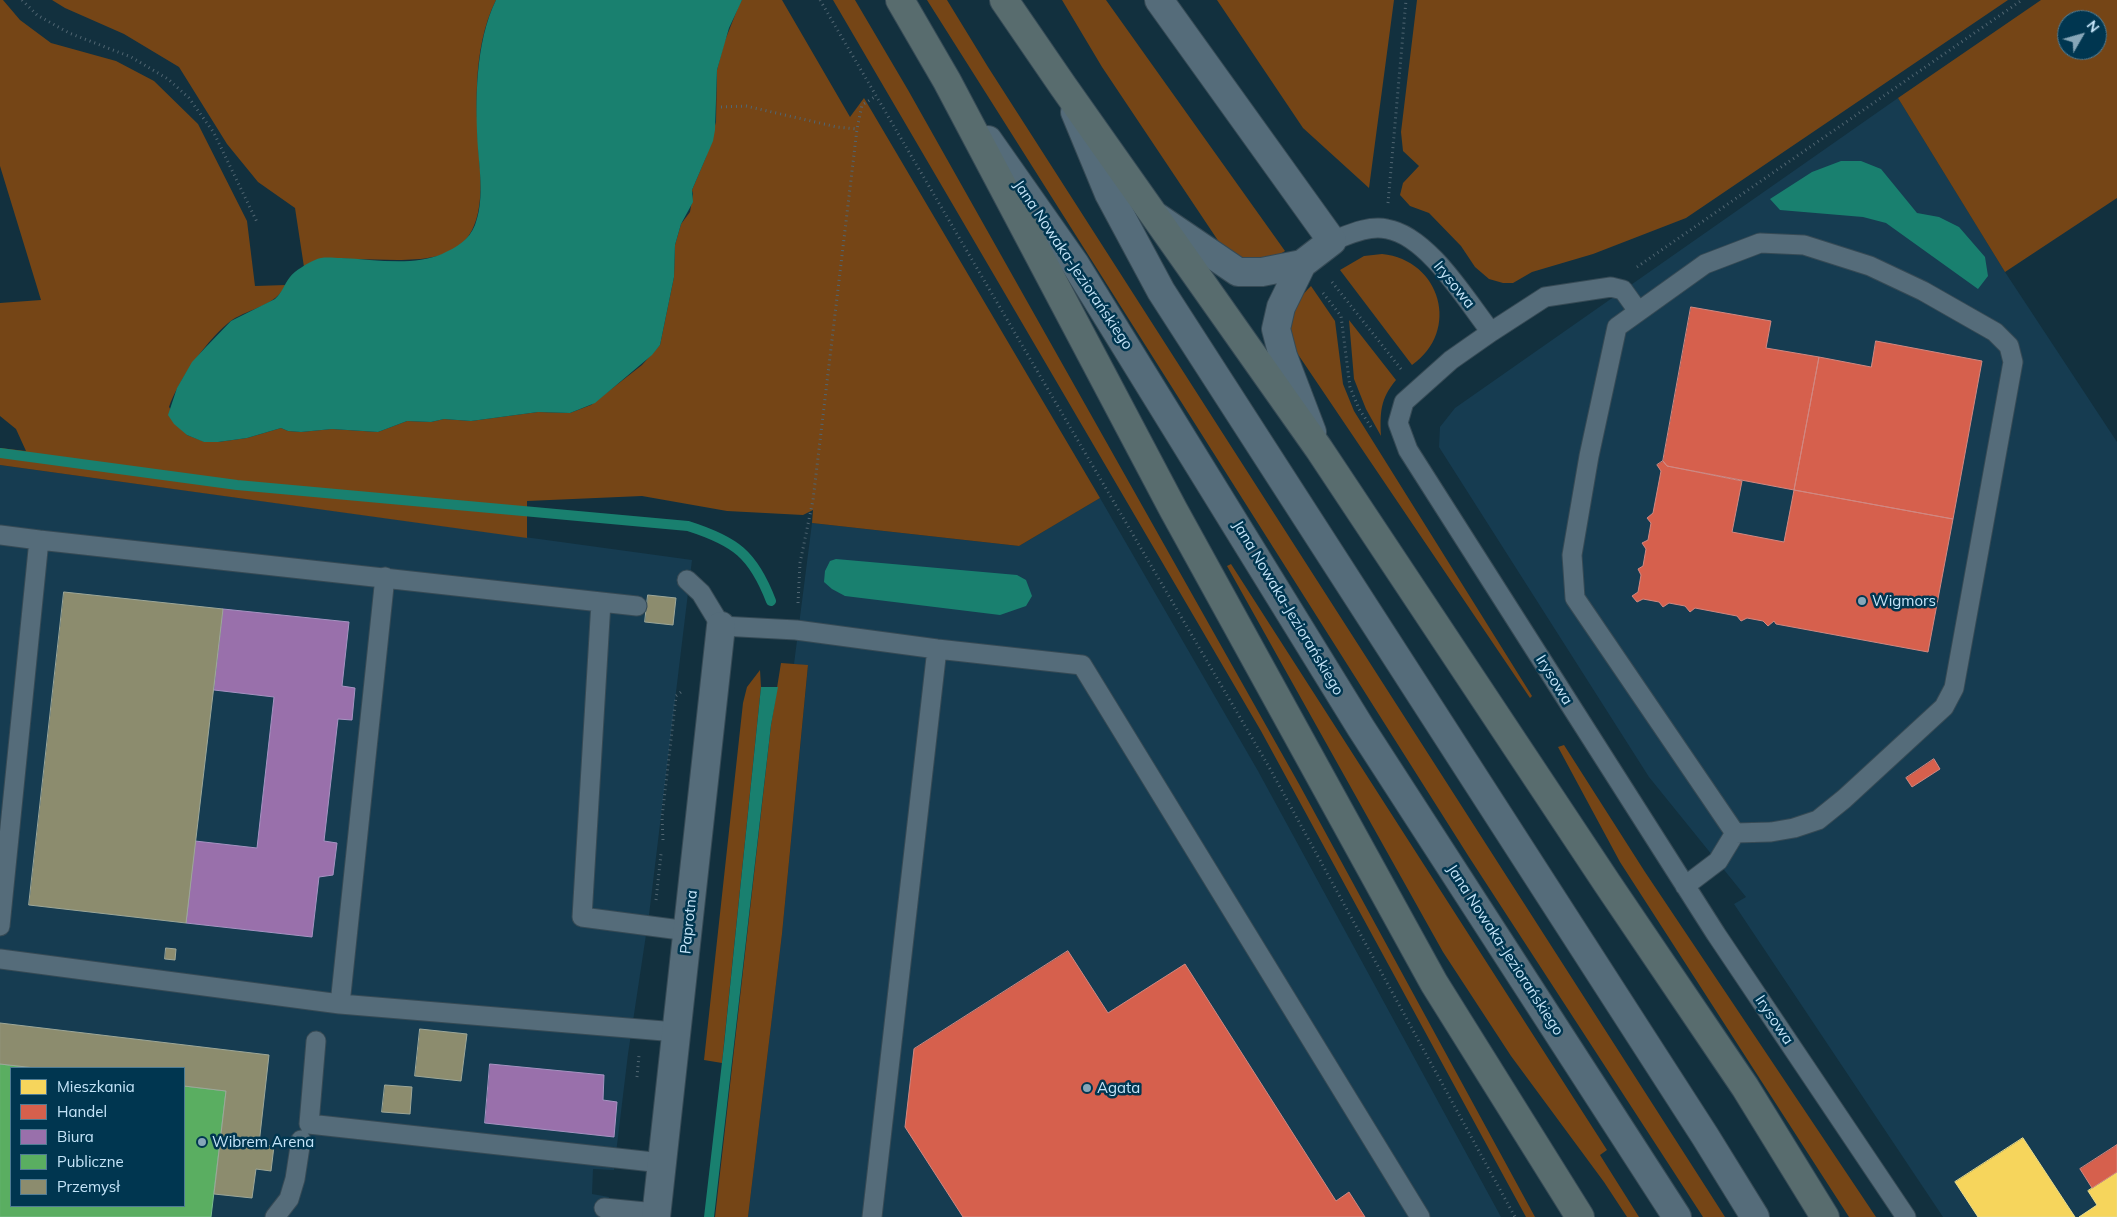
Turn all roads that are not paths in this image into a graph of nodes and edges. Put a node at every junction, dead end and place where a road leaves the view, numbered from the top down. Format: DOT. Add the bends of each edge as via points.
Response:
graph roads {
  1 [pos="900,0"];
  2 [pos="1004,0"];
  3 [pos="1159,0"];
  4 [pos="947,82"];
  5 [pos="1066,91"];
  6 [pos="1155,216"];
  7 [pos="1315,254"];
  8 [pos="1638,311"];
  9 [pos="1491,332"];
  10 [pos="1319,449"];
  11 [pos="0,535"];
  12 [pos="39,540"];
  13 [pos="385,577"];
  14 [pos="686,580"];
  15 [pos="600,602"];
  16 [pos="637,606"];
  17 [pos="720,626"];
  18 [pos="937,649"];
  19 [pos="1736,833"];
  20 [pos="1685,886"];
  21 [pos="0,926"];
  22 [pos="688,930"];
  23 [pos="0,959"];
  24 [pos="340,1004"];
  25 [pos="676,1032"];
  26 [pos="316,1041"];
  27 [pos="301,1140"];
  28 [pos="662,1163"];
  29 [pos="604,1208"];
  30 [pos="656,1215"];
  31 [pos="275,1217"];
  32 [pos="872,1217"];
  33 [pos="1420,1217"];
  34 [pos="1580,1217"];
  35 [pos="1677,1217"];
  36 [pos="1755,1217"];
  37 [pos="1825,1217"];
  38 [pos="1906,1217"];
  1 -- 4 [label="main road, Jana Nowaka-Jeziorańskiego"];
  2 -- 5 [label="main road"];
  3 -- 7 [label="street"];
  4 -- 34 [label="main road" via="1173,509 1434,983"];
  4 -- 35 [label="street, Jana Nowaka-Jeziorańskiego" via="1075,264 1361,728"];
  5 -- 6 [label="main road"];
  5 -- 36 [label="street" via="1108,194 1161,291"];
  6 -- 7 [label="street" via="1238,272 1262,272"];
  6 -- 10 [label="main road"];
  7 -- 9 [label="lane, Irysowa" via="1364,230 1387,229 1417,242 1443,268"];
  7 -- 10 [label="street" via="1281,307 1276,328 1283,356"];
  8 -- 9 [label="lane" via="1623,290 1611,287 1545,297"];
  8 -- 19 [label="lane" via="1617,326 1589,456 1572,556 1575,598"];
  8 -- 19 [label="lane" via="1705,264 1760,243 1804,245 1870,266 1996,332 2009,346 2013,362 1954,688 1944,708 1818,820 1771,832"];
  9 -- 20 [label="lane, Irysowa" via="1417,389 1404,402 1398,423 1408,450"];
  10 -- 37 [label="main road" via="1745,1087"];
  11 -- 12 [label="lane"];
  12 -- 13 [label="lane"];
  12 -- 21 [label="lane"];
  13 -- 15 [label="lane"];
  13 -- 24 [label="lane"];
  14 -- 17 [label="lane" via="701,593"];
  15 -- 16 [label="lane"];
  15 -- 22 [label="lane" via="582,917"];
  17 -- 18 [label="lane" via="796,630"];
  17 -- 22 [label="street, Paprotna"];
  18 -- 32 [label="lane"];
  18 -- 33 [label="lane" via="1082,665"];
  19 -- 20 [label="lane" via="1718,861"];
  20 -- 38 [label="lane, Irysowa"];
  22 -- 25 [label="street, Paprotna"];
  23 -- 24 [label="lane"];
  24 -- 25 [label="lane"];
  25 -- 28 [label="street, Paprotna"];
  26 -- 28 [label="lane" via="309,1124 496,1151"];
  27 -- 31 [label="lane" via="289,1199"];
  28 -- 30 [label="street, Paprotna"];
  29 -- 30 [label="lane"];
}
